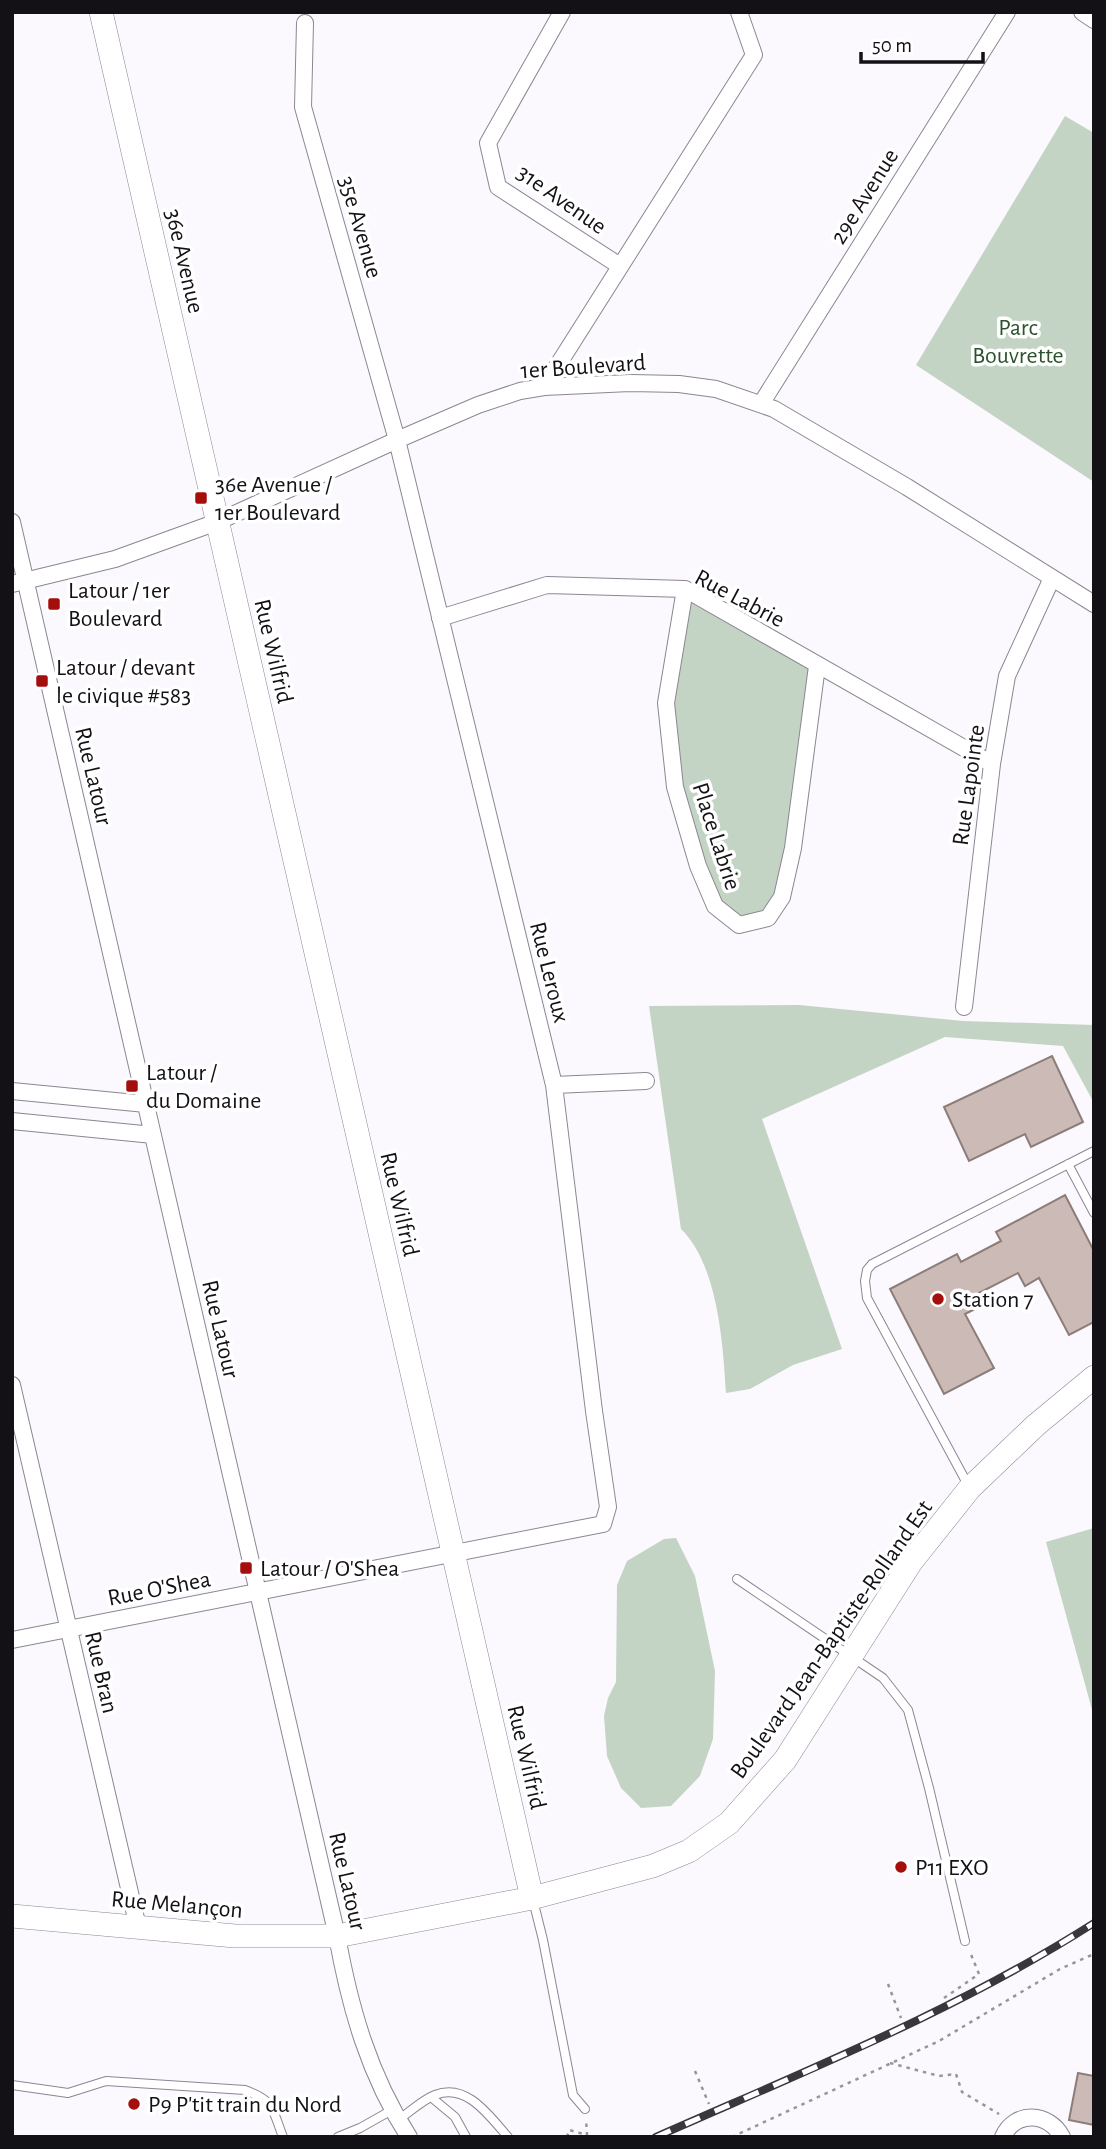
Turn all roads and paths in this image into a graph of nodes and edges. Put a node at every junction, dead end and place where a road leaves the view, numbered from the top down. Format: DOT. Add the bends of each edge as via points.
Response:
graph roads {
  1 [pos="101,12"];
  2 [pos="562,12"];
  3 [pos="739,12"];
  4 [pos="1007,12"];
  5 [pos="1082,12"];
  6 [pos="1094,20"];
  7 [pos="305,23"];
  8 [pos="620,266"];
  9 [pos="544,387"];
  10 [pos="761,404"];
  11 [pos="397,440"];
  12 [pos="12,522"];
  13 [pos="217,522"];
  14 [pos="1052,578"];
  15 [pos="19,583"];
  16 [pos="685,589"];
  17 [pos="1094,604"];
  18 [pos="440,618"];
  19 [pos="817,666"];
  20 [pos="992,764"];
  21 [pos="964,1007"];
  22 [pos="646,1081"];
  23 [pos="554,1085"];
  24 [pos="12,1091"];
  25 [pos="146,1104"];
  26 [pos="12,1121"];
  27 [pos="153,1135"];
  28 [pos="1094,1151"];
  29 [pos="1068,1164"];
  30 [pos="1094,1213"];
  31 [pos="1094,1377"];
  32 [pos="12,1385"];
  33 [pos="970,1488"];
  34 [pos="603,1524"];
  35 [pos="453,1553"];
  36 [pos="737,1579"];
  37 [pos="258,1592"];
  38 [pos="69,1629"];
  39 [pos="12,1640"];
  40 [pos="850,1656"];
  41 [pos="532,1898"];
  42 [pos="12,1916"];
  43 [pos="138,1927"];
  44 [pos="337,1936"];
  45 [pos="965,1941"];
  46 [pos="1094,1954"];
  47 [pos="888,1984"];
  48 [pos="944,1998"];
  49 [pos="901,2018"];
  50 [pos="890,2063"];
  51 [pos="695,2071"];
  52 [pos="12,2085"];
  53 [pos="431,2097"];
  54 [pos="709,2104"];
  55 [pos="985,2106"];
  56 [pos="585,2109"];
  57 [pos="395,2115"];
  58 [pos="588,2136"];
  59 [pos="284,2137"];
  60 [pos="338,2137"];
  61 [pos="409,2137"];
  62 [pos="466,2137"];
  63 [pos="508,2137"];
  64 [pos="567,2137"];
  65 [pos="732,2137"];
  66 [pos="1003,2137"];
  67 [pos="1062,2137"];
  1 -- 13 [label="street, 36e Avenue"];
  2 -- 8 [label="street, 31e Avenue" via="488,144 498,187"];
  3 -- 8 [label="street, 31e Avenue" via="754,55"];
  4 -- 10 [label="street, 29e Avenue"];
  5 -- 6 [label="street"];
  7 -- 11 [label="street, 35e Avenue" via="303,107"];
  8 -- 9 [label="street, 31e Avenue"];
  9 -- 10 [label="street, 1er Boulevard" via="679,384 716,389"];
  9 -- 11 [label="street, 1er Boulevard" via="478,405"];
  10 -- 14 [label="street, 1er Boulevard" via="907,487"];
  11 -- 13 [label="street, 1er Boulevard"];
  11 -- 18 [label="street, Rue Leroux"];
  12 -- 15 [label="street, Rue Latour"];
  13 -- 15 [label="street, 1er Boulevard" via="115,559"];
  13 -- 35 [label="street, Rue Wilfrid"];
  14 -- 17 [label="street, 1er Boulevard"];
  14 -- 20 [label="street, Rue Lapointe" via="1007,676"];
  15 -- 25 [label="street, Rue Latour"];
  16 -- 18 [label="street, Rue Labrie" via="547,585"];
  16 -- 19 [label="street, Rue Labrie"];
  16 -- 19 [label="street, Place Labrie" via="666,703 674,787 715,906 739,925 768,918 782,897 793,848"];
  18 -- 23 [label="street, Rue Leroux"];
  19 -- 20 [label="street, Rue Labrie"];
  20 -- 21 [label="street, Rue Lapointe"];
  22 -- 23 [label="street"];
  23 -- 34 [label="street, Rue Leroux" via="608,1507"];
  24 -- 25 [label="street"];
  25 -- 27 [label="street, Rue Latour"];
  26 -- 27 [label="street"];
  27 -- 37 [label="street, Rue Latour"];
  28 -- 29 [label="lane"];
  29 -- 30 [label="lane"];
  29 -- 33 [label="lane" via="867,1270 867,1298"];
  31 -- 33 [label="street, Boulevard Jean-Baptiste-Rolland Est"];
  32 -- 38 [label="street, Rue Bran"];
  33 -- 40 [label="street, Boulevard Jean-Baptiste-Rolland Est" via="911,1562"];
  34 -- 35 [label="street, Rue O'Shea"];
  35 -- 37 [label="street, Rue O'Shea"];
  35 -- 41 [label="street, Rue Wilfrid"];
  36 -- 40 [label="lane"];
  37 -- 38 [label="street, Rue O'Shea"];
  37 -- 44 [label="street, Rue Latour"];
  38 -- 39 [label="street, Rue O'Shea"];
  38 -- 43 [label="street, Rue Bran"];
  40 -- 41 [label="street, Boulevard Jean-Baptiste-Rolland Est" via="785,1760 729,1823 689,1851 653,1866"];
  40 -- 45 [label="lane" via="883,1678 908,1710"];
  41 -- 44 [label="street, Boulevard Jean-Baptiste-Rolland Est"];
  41 -- 56 [label="lane" via="573,2095"];
  42 -- 43 [label="street, Rue Melançon"];
  43 -- 44 [label="street, Rue Melançon" via="246,1937"];
  44 -- 57 [label="street, Rue Latour" via="362,2043"];
  45 -- 48 [label="path" via="979,1974"];
  46 -- 50 [label="path" via="1060,1969 939,2041"];
  47 -- 49 [label="path"];
  50 -- 55 [label="path" via="939,2076 956,2074 962,2092"];
  50 -- 65 [label="path"];
  51 -- 54 [label="path"];
  52 -- 59 [label="lane" via="68,2093 106,2081 245,2090 271,2104"];
  53 -- 57 [label="lane"];
  53 -- 62 [label="lane" via="455,2118"];
  53 -- 63 [label="lane" via="447,2092 476,2102"];
  56 -- 58 [label="path"];
  57 -- 60 [label="lane"];
  57 -- 61 [label="street, Rue Latour"];
  58 -- 64 [label="path" via="569,2130"];
  66 -- 67 [label="street" via="1013,2123 1032,2117 1051,2122"];
}
